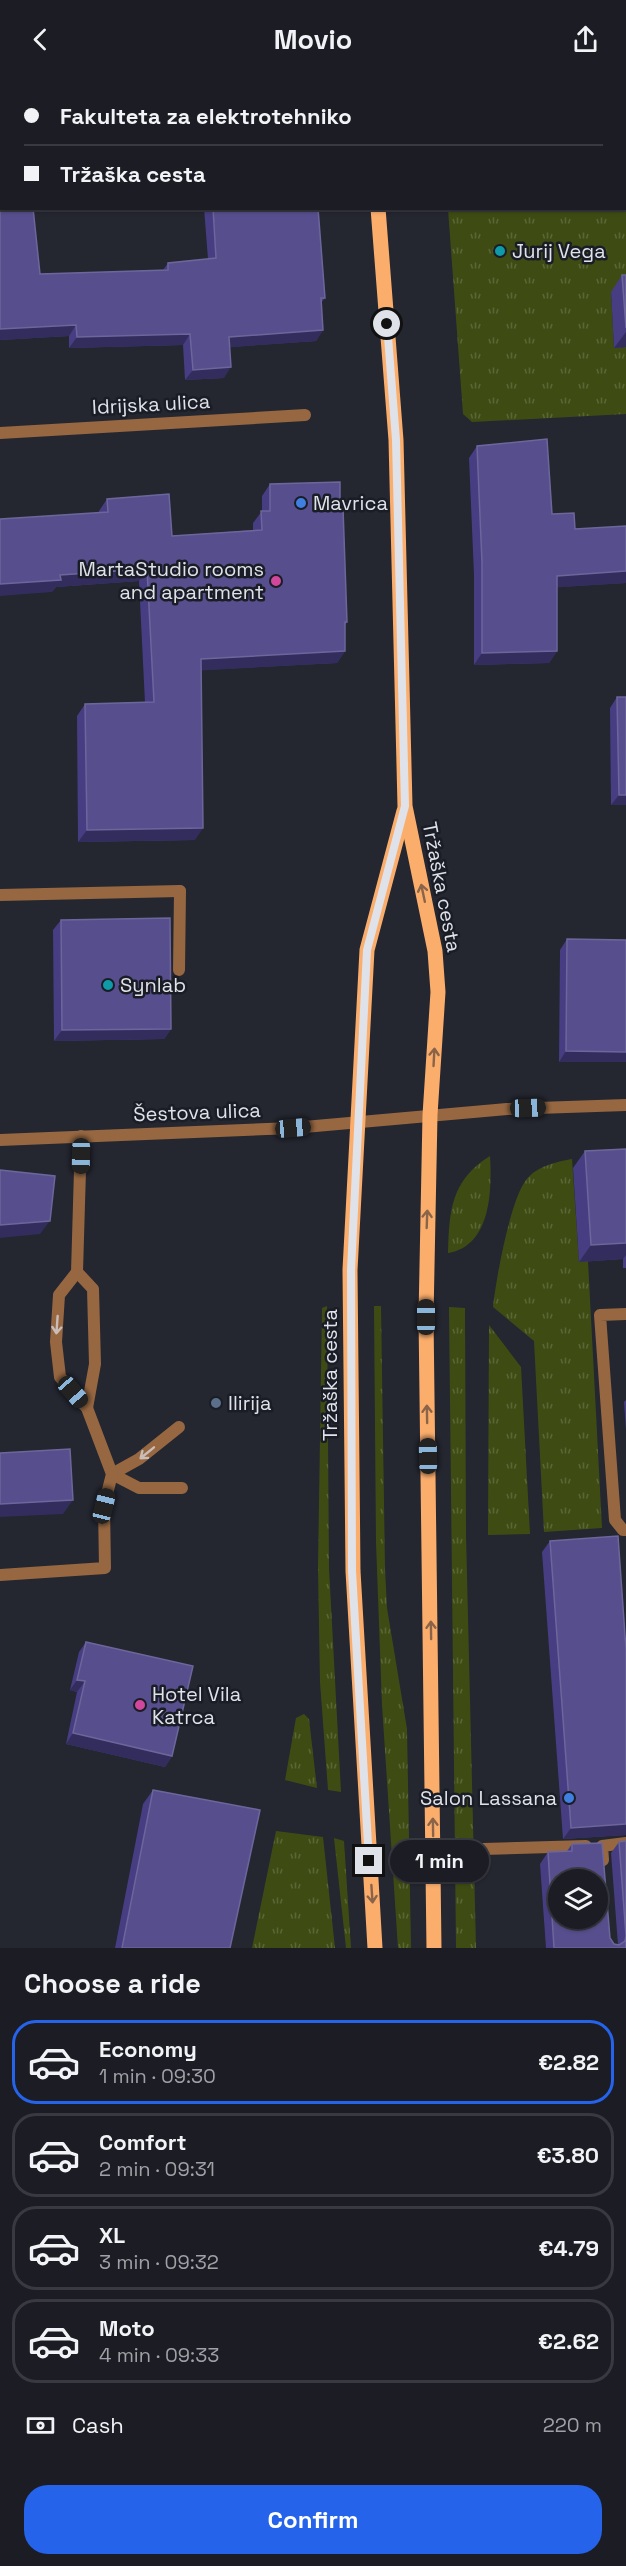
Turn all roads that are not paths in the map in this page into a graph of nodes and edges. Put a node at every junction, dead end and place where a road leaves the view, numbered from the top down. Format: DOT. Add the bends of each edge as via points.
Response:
graph roads {
  1 [pos="378,210"];
  2 [pos="305,414"];
  3 [pos="0,433"];
  4 [pos="405,806"];
  5 [pos="0,895"];
  6 [pos="179,970"];
  7 [pos="626,1105"];
  8 [pos="430,1115"];
  9 [pos="357,1122"];
  10 [pos="81,1136"];
  11 [pos="0,1140"];
  12 [pos="76,1272"];
  13 [pos="626,1314"];
  14 [pos="87,1408"];
  15 [pos="179,1427"];
  16 [pos="112,1474"];
  17 [pos="182,1488"];
  18 [pos="626,1530"];
  19 [pos="0,1575"];
  20 [pos="626,1843"];
  21 [pos="602,1846"];
  22 [pos="483,1849"];
  23 [pos="604,1868"];
  24 [pos="375,1948"];
  25 [pos="434,1948"];
  1 -- 4 [label="main road, Tržaška cesta" via="396,440"];
  2 -- 3 [label="street, Idrijska ulica"];
  8 -- 4 [label="main road, Tržaška cesta, one-way" via="438,992 435,951"];
  4 -- 9 [label="main road, Tržaška cesta" via="367,950"];
  5 -- 6 [label="street" via="180,891"];
  7 -- 8 [label="street, Šestova ulica" via="507,1108"];
  8 -- 9 [label="street, Šestova ulica"];
  25 -- 8 [label="main road, Tržaška cesta, one-way" via="426,1317"];
  9 -- 10 [label="street, Šestova ulica"];
  9 -- 24 [label="main road, Tržaška cesta, one-way" via="351,1270 352,1571"];
  10 -- 11 [label="street, Šestova ulica"];
  10 -- 12 [label="street"];
  12 -- 14 [label="street" via="93,1289 95,1364"];
  12 -- 14 [label="street, one-way" via="59,1295 56,1342 60,1377"];
  13 -- 18 [label="street" via="600,1315 615,1520"];
  14 -- 16 [label="street"];
  15 -- 16 [label="street, one-way" via="139,1460"];
  16 -- 17 [label="street" via="139,1488"];
  16 -- 19 [label="street" via="104,1506 105,1568"];
  20 -- 21 [label="street"];
  21 -- 22 [label="street"];
  21 -- 23 [label="street"];
}
